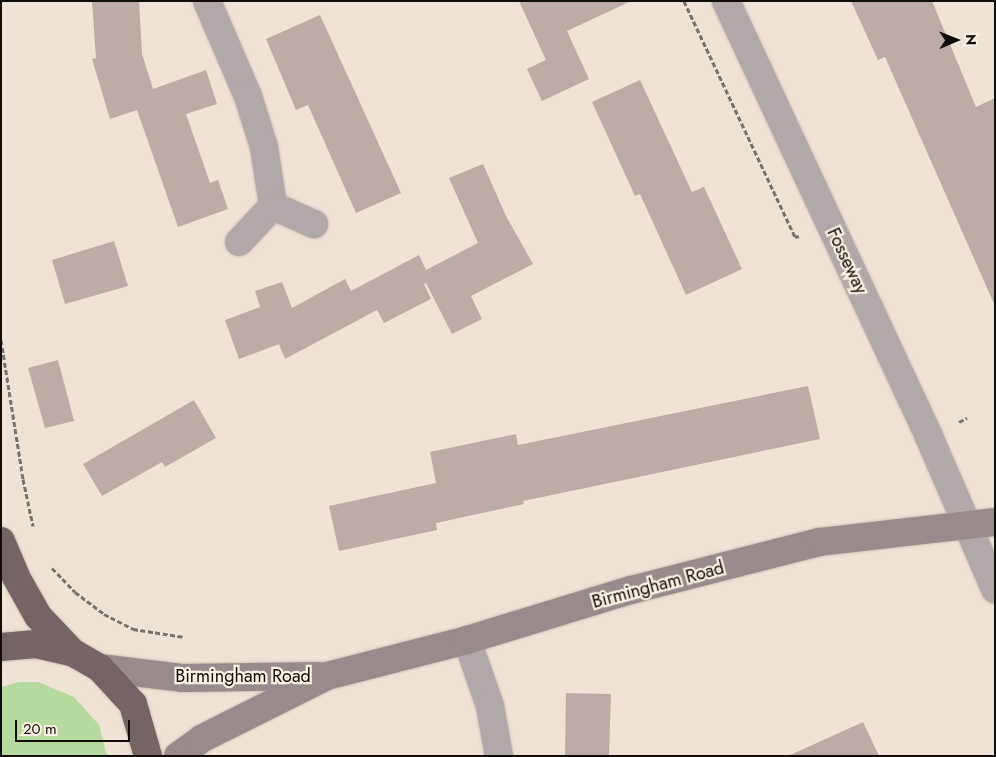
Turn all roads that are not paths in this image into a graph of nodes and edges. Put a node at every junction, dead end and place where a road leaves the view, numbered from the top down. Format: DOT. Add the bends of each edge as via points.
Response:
graph roads {
  1 [pos="207,1"];
  2 [pos="726,1"];
  3 [pos="273,206"];
  4 [pos="314,224"];
  5 [pos="238,242"];
  6 [pos="995,522"];
  7 [pos="965,523"];
  8 [pos="1,541"];
  9 [pos="995,589"];
  10 [pos="467,640"];
  11 [pos="1,647"];
  12 [pos="72,652"];
  13 [pos="100,668"];
  14 [pos="327,676"];
  15 [pos="148,756"];
  16 [pos="178,756"];
  17 [pos="499,756"];
  1 -- 3 [label="street" via="250,104 264,147"];
  2 -- 7 [label="street, Fosseway" via="929,437"];
  3 -- 4 [label="street"];
  3 -- 5 [label="street"];
  6 -- 7 [label="street, Birmingham Road"];
  7 -- 9 [label="street, Fosseway"];
  7 -- 10 [label="street, Birmingham Road" via="819,542 632,590"];
  8 -- 12 [label="highway" via="16,578 38,616"];
  10 -- 14 [label="street, Birmingham Road"];
  10 -- 17 [label="street" via="490,706"];
  11 -- 12 [label="highway" via="36,644"];
  12 -- 13 [label="highway"];
  13 -- 14 [label="street, Birmingham Road" via="183,678"];
  13 -- 15 [label="highway" via="133,704"];
  14 -- 16 [label="street, Birmingham Road" via="200,739"];
}
